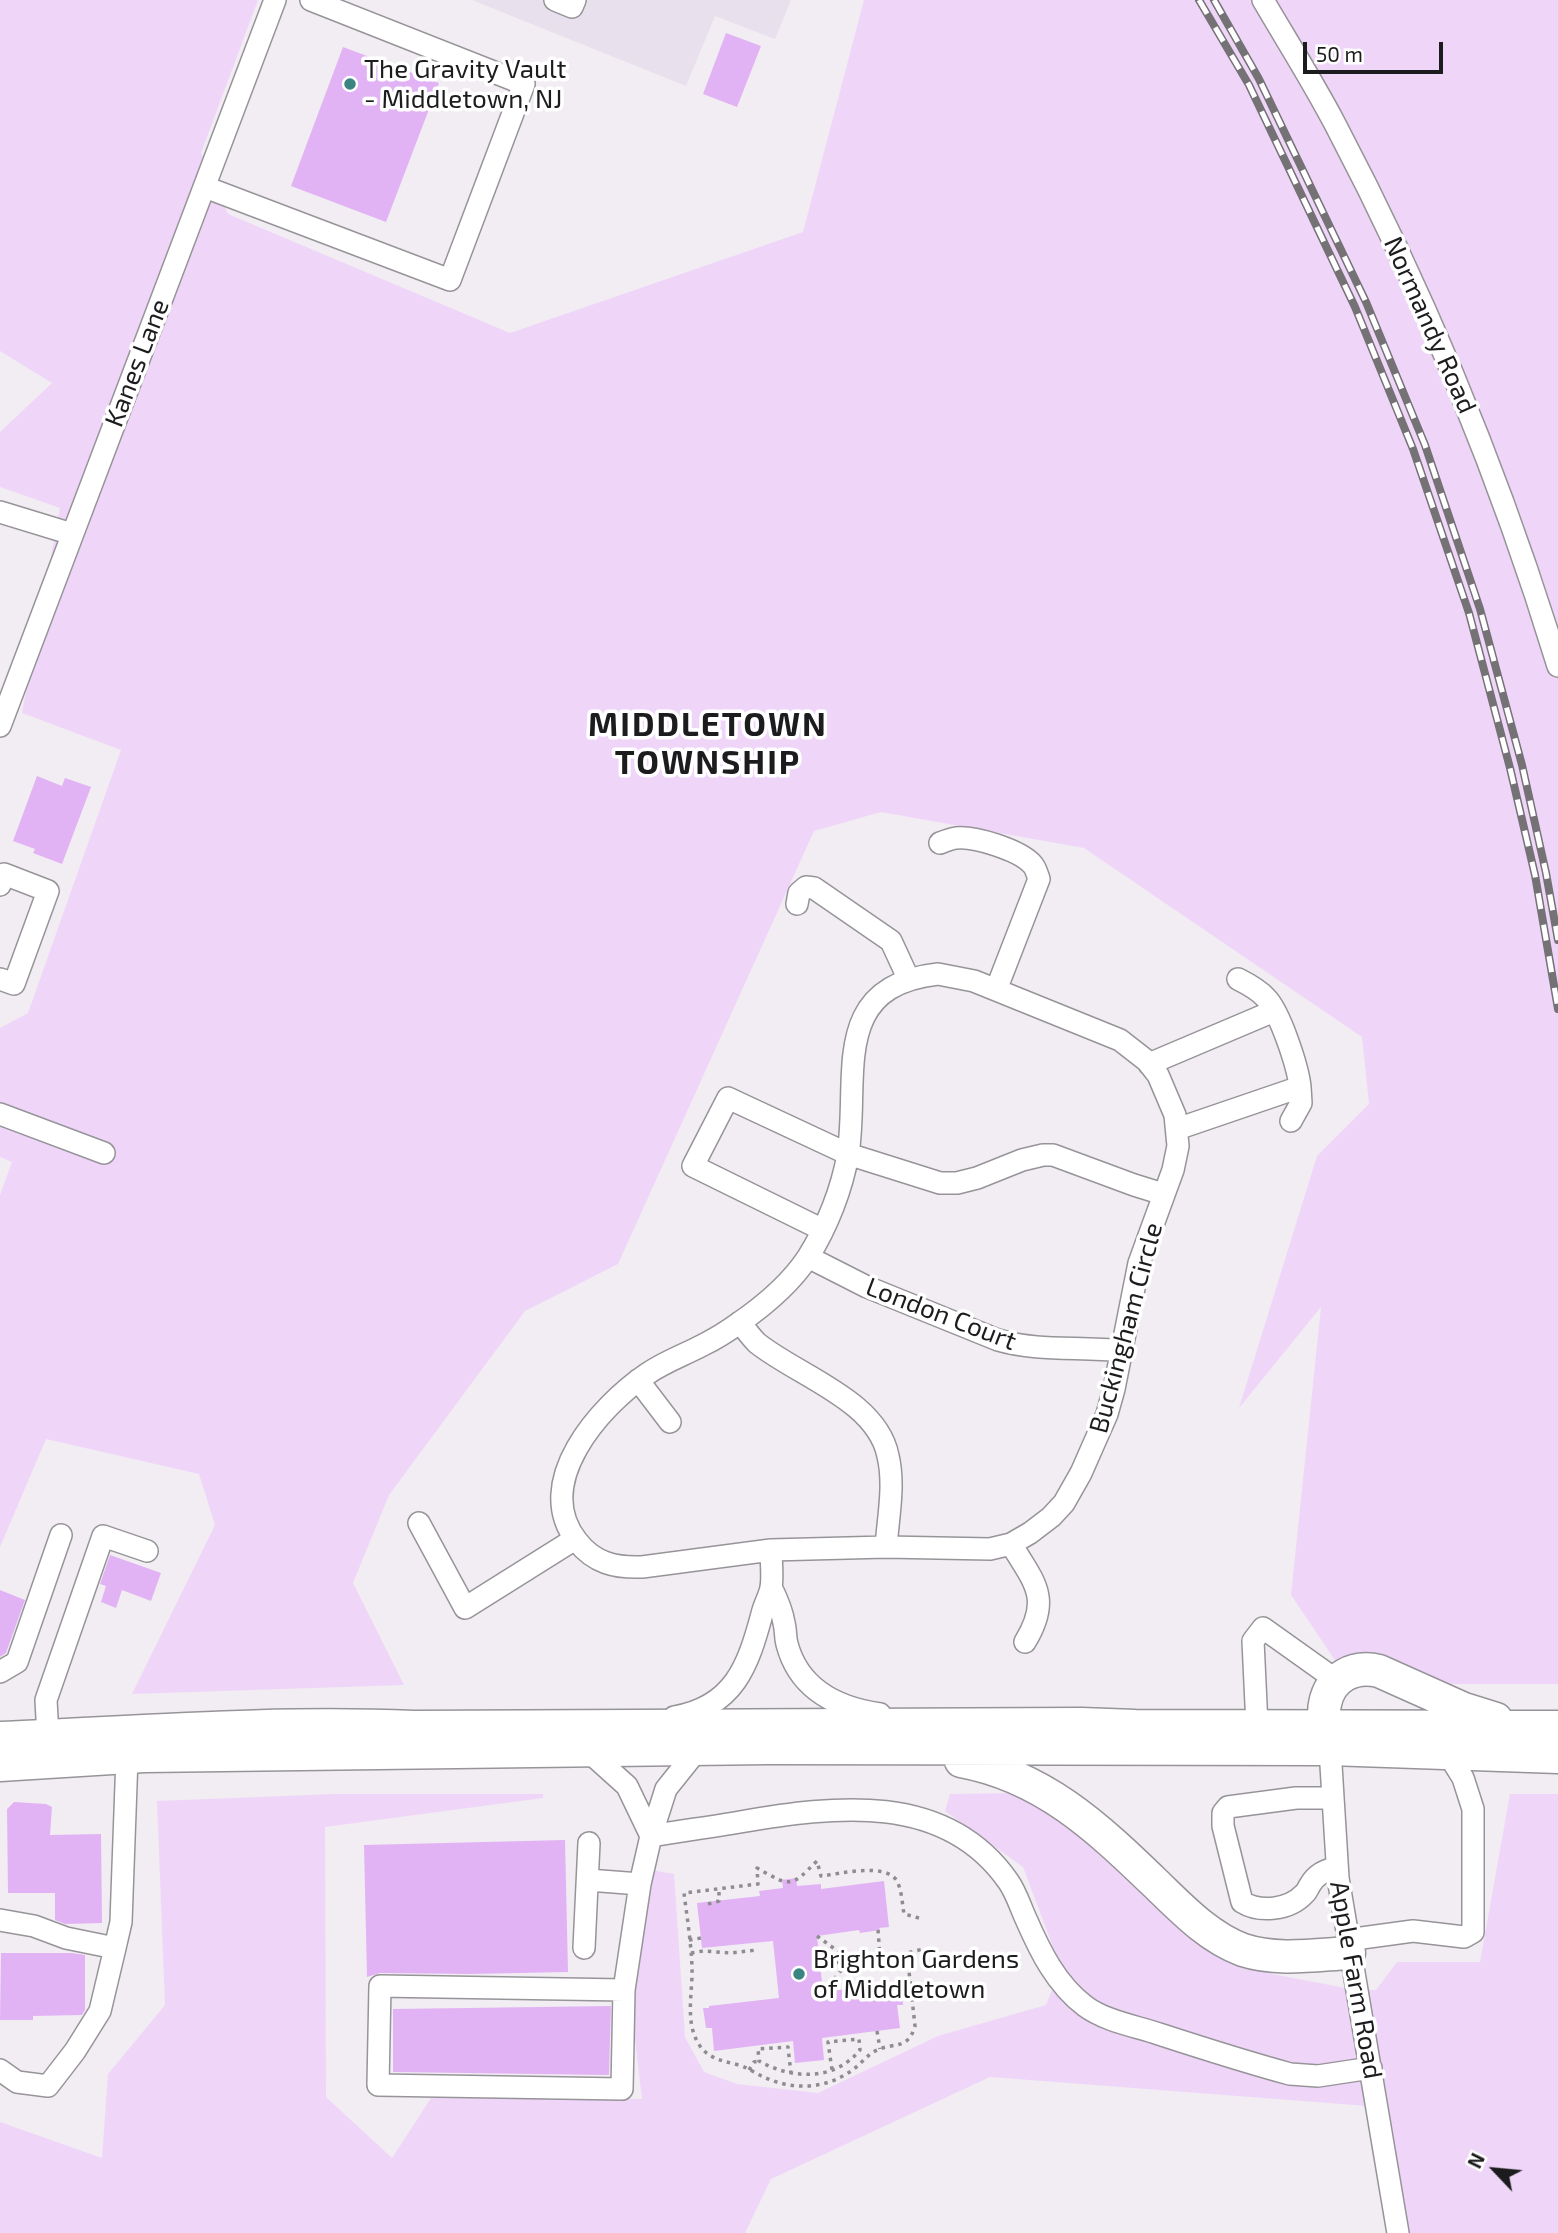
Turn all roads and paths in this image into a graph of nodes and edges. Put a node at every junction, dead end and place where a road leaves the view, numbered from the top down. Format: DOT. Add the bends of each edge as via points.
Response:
graph roads {
  1 [pos="275,0"];
  2 [pos="311,0"];
  3 [pos="555,0"];
  4 [pos="575,0"];
  5 [pos="1263,0"];
  6 [pos="205,187"];
  7 [pos="0,512"];
  8 [pos="72,534"];
  9 [pos="1558,666"];
  10 [pos="0,726"];
  11 [pos="940,843"];
  12 [pos="0,885"];
  13 [pos="797,904"];
  14 [pos="0,979"];
  15 [pos="1238,979"];
  16 [pos="909,980"];
  17 [pos="996,990"];
  18 [pos="1274,1011"];
  19 [pos="1149,1064"];
  20 [pos="1300,1087"];
  21 [pos="0,1114"];
  22 [pos="1291,1121"];
  23 [pos="1177,1129"];
  24 [pos="104,1153"];
  25 [pos="848,1154"];
  26 [pos="1163,1194"];
  27 [pos="821,1229"];
  28 [pos="808,1257"];
  29 [pos="740,1322"];
  30 [pos="1122,1352"];
  31 [pos="638,1380"];
  32 [pos="670,1422"];
  33 [pos="419,1523"];
  34 [pos="61,1535"];
  35 [pos="575,1539"];
  36 [pos="1011,1544"];
  37 [pos="886,1547"];
  38 [pos="771,1550"];
  39 [pos="147,1551"];
  40 [pos="771,1587"];
  41 [pos="1025,1642"];
  42 [pos="0,1672"];
  43 [pos="1338,1679"];
  44 [pos="628,1725"];
  45 [pos="944,1725"];
  46 [pos="1257,1726"];
  47 [pos="1546,1727"];
  48 [pos="48,1736"];
  49 [pos="0,1738"];
  50 [pos="1328,1738"];
  51 [pos="698,1749"];
  52 [pos="901,1749"];
  53 [pos="587,1750"];
  54 [pos="1448,1754"];
  55 [pos="127,1757"];
  56 [pos="1558,1757"];
  57 [pos="0,1765"];
  58 [pos="1333,1798"];
  59 [pos="651,1836"];
  60 [pos="589,1843"];
  61 [pos="1337,1867"];
  62 [pos="588,1880"];
  63 [pos="640,1884"];
  64 [pos="719,1888"];
  65 [pos="708,1904"];
  66 [pos="919,1918"];
  67 [pos="0,1920"];
  68 [pos="878,1930"];
  69 [pos="817,1936"];
  70 [pos="701,1938"];
  71 [pos="689,1940"];
  72 [pos="1348,1946"];
  73 [pos="115,1948"];
  74 [pos="584,1948"];
  75 [pos="923,1949"];
  76 [pos="757,1950"];
  77 [pos="691,1953"];
  78 [pos="907,1953"];
  79 [pos="843,1955"];
  80 [pos="880,1957"];
  81 [pos="859,1960"];
  82 [pos="841,1962"];
  83 [pos="820,1964"];
  84 [pos="844,1967"];
  85 [pos="624,1990"];
  86 [pos="823,1992"];
  87 [pos="877,2031"];
  88 [pos="880,2049"];
  89 [pos="824,2056"];
  90 [pos="830,2056"];
  91 [pos="759,2061"];
  92 [pos="1371,2068"];
  93 [pos="0,2070"];
  94 [pos="749,2070"];
  95 [pos="832,2070"];
  96 [pos="791,2074"];
  97 [pos="1398,2233"];
  1 -- 6 [label="street, Kanes Lane"];
  2 -- 6 [label="street" via="524,84 450,280"];
  3 -- 4 [label="street" via="572,7"];
  5 -- 9 [label="street, Normandy Road" via="1334,122 1440,343 1502,496"];
  6 -- 8 [label="street, Kanes Lane"];
  7 -- 8 [label="street"];
  8 -- 10 [label="street, Kanes Lane"];
  11 -- 17 [label="street" via="967,838 1023,856 1035,866 1039,879"];
  12 -- 14 [label="street" via="4,874 48,891 15,984"];
  13 -- 16 [label="street" via="799,893 814,888 891,941"];
  15 -- 18 [label="street" via="1267,999"];
  16 -- 17 [label="street, Buckingham Circle" via="938,974"];
  16 -- 25 [label="street, Buckingham Circle" via="880,996 858,1033 852,1055"];
  17 -- 19 [label="street, Buckingham Circle" via="1109,1034"];
  18 -- 19 [label="street"];
  18 -- 20 [label="street"];
  19 -- 23 [label="street, Buckingham Circle" via="1167,1092"];
  20 -- 22 [label="street" via="1301,1103"];
  20 -- 23 [label="street"];
  21 -- 24 [label="street"];
  23 -- 26 [label="street, Buckingham Circle" via="1173,1170"];
  25 -- 26 [label="street" via="940,1183 957,1183 1023,1160 1053,1155"];
  25 -- 27 [label="street, Buckingham Circle"];
  25 -- 27 [label="street" via="728,1098 693,1166"];
  26 -- 30 [label="street, Buckingham Circle" via="1139,1263"];
  27 -- 28 [label="street, Buckingham Circle"];
  28 -- 29 [label="street, Buckingham Circle" via="772,1298"];
  28 -- 30 [label="street, London Court" via="867,1287 998,1340 1037,1349"];
  29 -- 31 [label="street, Buckingham Circle"];
  29 -- 37 [label="street" via="756,1342 847,1401 878,1429 890,1466"];
  30 -- 36 [label="street, Buckingham Circle" via="1107,1415 1081,1473 1051,1517"];
  31 -- 32 [label="street"];
  31 -- 35 [label="street, Buckingham Circle" via="591,1426 570,1460 562,1508"];
  33 -- 35 [label="street" via="465,1608"];
  34 -- 42 [label="street" via="17,1662"];
  35 -- 38 [label="street, Buckingham Circle" via="589,1554 621,1567"];
  36 -- 37 [label="street, Buckingham Circle" via="968,1550"];
  36 -- 41 [label="street" via="1038,1589 1038,1611"];
  37 -- 38 [label="street, Buckingham Circle"];
  38 -- 40 [label="street"];
  39 -- 48 [label="street" via="103,1536 46,1700"];
  40 -- 44 [label="street" via="755,1643 729,1690 694,1713"];
  40 -- 45 [label="street" via="792,1660 813,1689 855,1710"];
  43 -- 46 [label="street" via="1263,1628 1253,1642"];
  43 -- 47 [label="highway" via="1365,1668 1379,1671 1490,1718"];
  43 -- 50 [label="highway" via="1324,1705"];
  44 -- 45 [label="highway"];
  44 -- 48 [label="highway" via="356,1725"];
  45 -- 46 [label="highway"];
  46 -- 50 [label="highway"];
  47 -- 50 [label="highway"];
  48 -- 49 [label="highway"];
  50 -- 52 [label="highway"];
  50 -- 54 [label="highway"];
  50 -- 58 [label="street, Apple Farm Road"];
  51 -- 52 [label="highway"];
  51 -- 53 [label="highway"];
  51 -- 59 [label="street" via="666,1789"];
  52 -- 72 [label="highway" via="1014,1775 1066,1804 1106,1835 1185,1912 1231,1945 1294,1956"];
  53 -- 55 [label="highway"];
  53 -- 59 [label="street" via="627,1786"];
  54 -- 56 [label="highway"];
  54 -- 72 [label="street" via="1463,1777 1473,1810 1473,1932 1464,1937 1413,1931"];
  55 -- 57 [label="highway"];
  55 -- 73 [label="street" via="121,1922"];
  58 -- 61 [label="street, Apple Farm Road"];
  58 -- 61 [label="street" via="1228,1807 1223,1826 1242,1902 1250,1906 1283,1906 1304,1895 1321,1872"];
  59 -- 63 [label="street"];
  59 -- 92 [label="street" via="826,1810 929,1821 959,1834 998,1867 1013,1888 1044,1957 1069,1992 1087,2007 1122,2023 1290,2074 1318,2076"];
  60 -- 62 [label="street"];
  61 -- 72 [label="street, Apple Farm Road"];
  62 -- 63 [label="street"];
  62 -- 74 [label="street"];
  63 -- 85 [label="street"];
  64 -- 65 [label="path" via="719,1901"];
  64 -- 66 [label="path" via="758,1884 757,1868 789,1882 804,1876 817,1861 821,1876 885,1871 898,1883 904,1914"];
  64 -- 71 [label="path" via="684,1893"];
  67 -- 73 [label="street"];
  68 -- 80 [label="path"];
  69 -- 79 [label="path"];
  70 -- 71 [label="path"];
  71 -- 77 [label="path"];
  72 -- 92 [label="street, Apple Farm Road"];
  73 -- 93 [label="street" via="100,2011 48,2086 17,2082"];
  75 -- 78 [label="path"];
  76 -- 77 [label="path"];
  77 -- 94 [label="path" via="694,2034 711,2057"];
  78 -- 80 [label="path"];
  78 -- 88 [label="path" via="915,2026 904,2043"];
  80 -- 81 [label="path"];
  82 -- 83 [label="path"];
  84 -- 86 [label="path"];
  85 -- 85 [label="street" via="622,2089 378,2085 380,1986"];
  87 -- 88 [label="path"];
  88 -- 94 [label="path" via="846,2075 815,2086 778,2082"];
  89 -- 90 [label="path"];
  90 -- 95 [label="path"];
  90 -- 95 [label="path" via="828,2042 859,2039 855,2056"];
  91 -- 94 [label="path"];
  91 -- 96 [label="path"];
  91 -- 96 [label="path" via="758,2049 788,2047"];
  92 -- 97 [label="street, Apple Farm Road"];
  95 -- 96 [label="path"];
}
